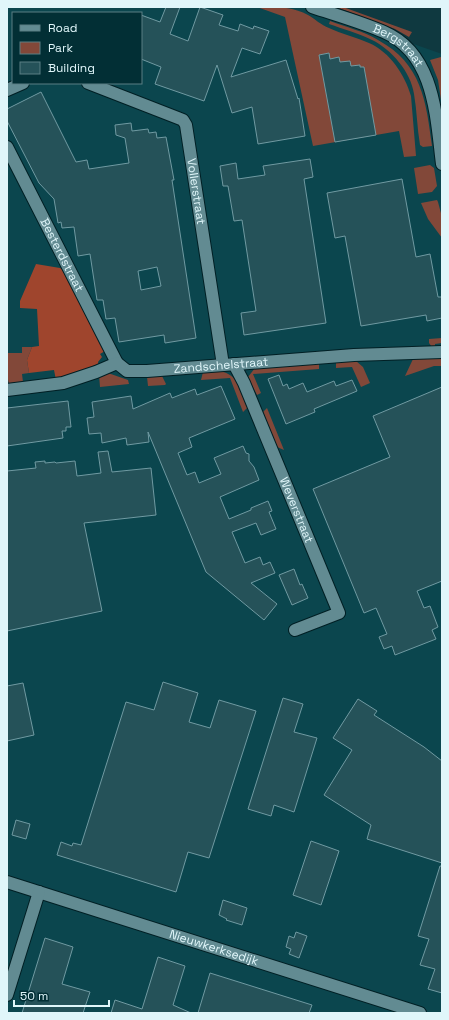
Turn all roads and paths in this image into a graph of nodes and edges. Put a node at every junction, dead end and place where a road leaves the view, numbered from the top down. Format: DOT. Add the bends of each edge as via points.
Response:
graph roads {
  1 [pos="312,7"];
  2 [pos="20,84"];
  3 [pos="91,84"];
  4 [pos="7,90"];
  5 [pos="439,127"];
  6 [pos="7,147"];
  7 [pos="442,164"];
  8 [pos="442,352"];
  9 [pos="117,363"];
  10 [pos="229,364"];
  11 [pos="7,390"];
  12 [pos="295,630"];
  13 [pos="7,882"];
  14 [pos="39,892"];
  15 [pos="7,995"];
  16 [pos="420,1013"];
  1 -- 5 [label="street, Bergstraat" via="385,32 409,48 419,62 432,92"];
  2 -- 4 [label="street"];
  3 -- 10 [label="street, Vollerstraat" via="183,120 186,125"];
  5 -- 7 [label="street, Bergstraat"];
  6 -- 9 [label="street, Besterdstraat"];
  8 -- 10 [label="street, Zandschelstraat"];
  9 -- 10 [label="street, Zandschelstraat" via="127,371"];
  9 -- 11 [label="street" via="63,383"];
  10 -- 12 [label="street, Weverstraat" via="244,383 339,613"];
  13 -- 14 [label="street, Nieuwkerksedijk"];
  14 -- 15 [label="street"];
  14 -- 16 [label="street, Nieuwkerksedijk"];
}
